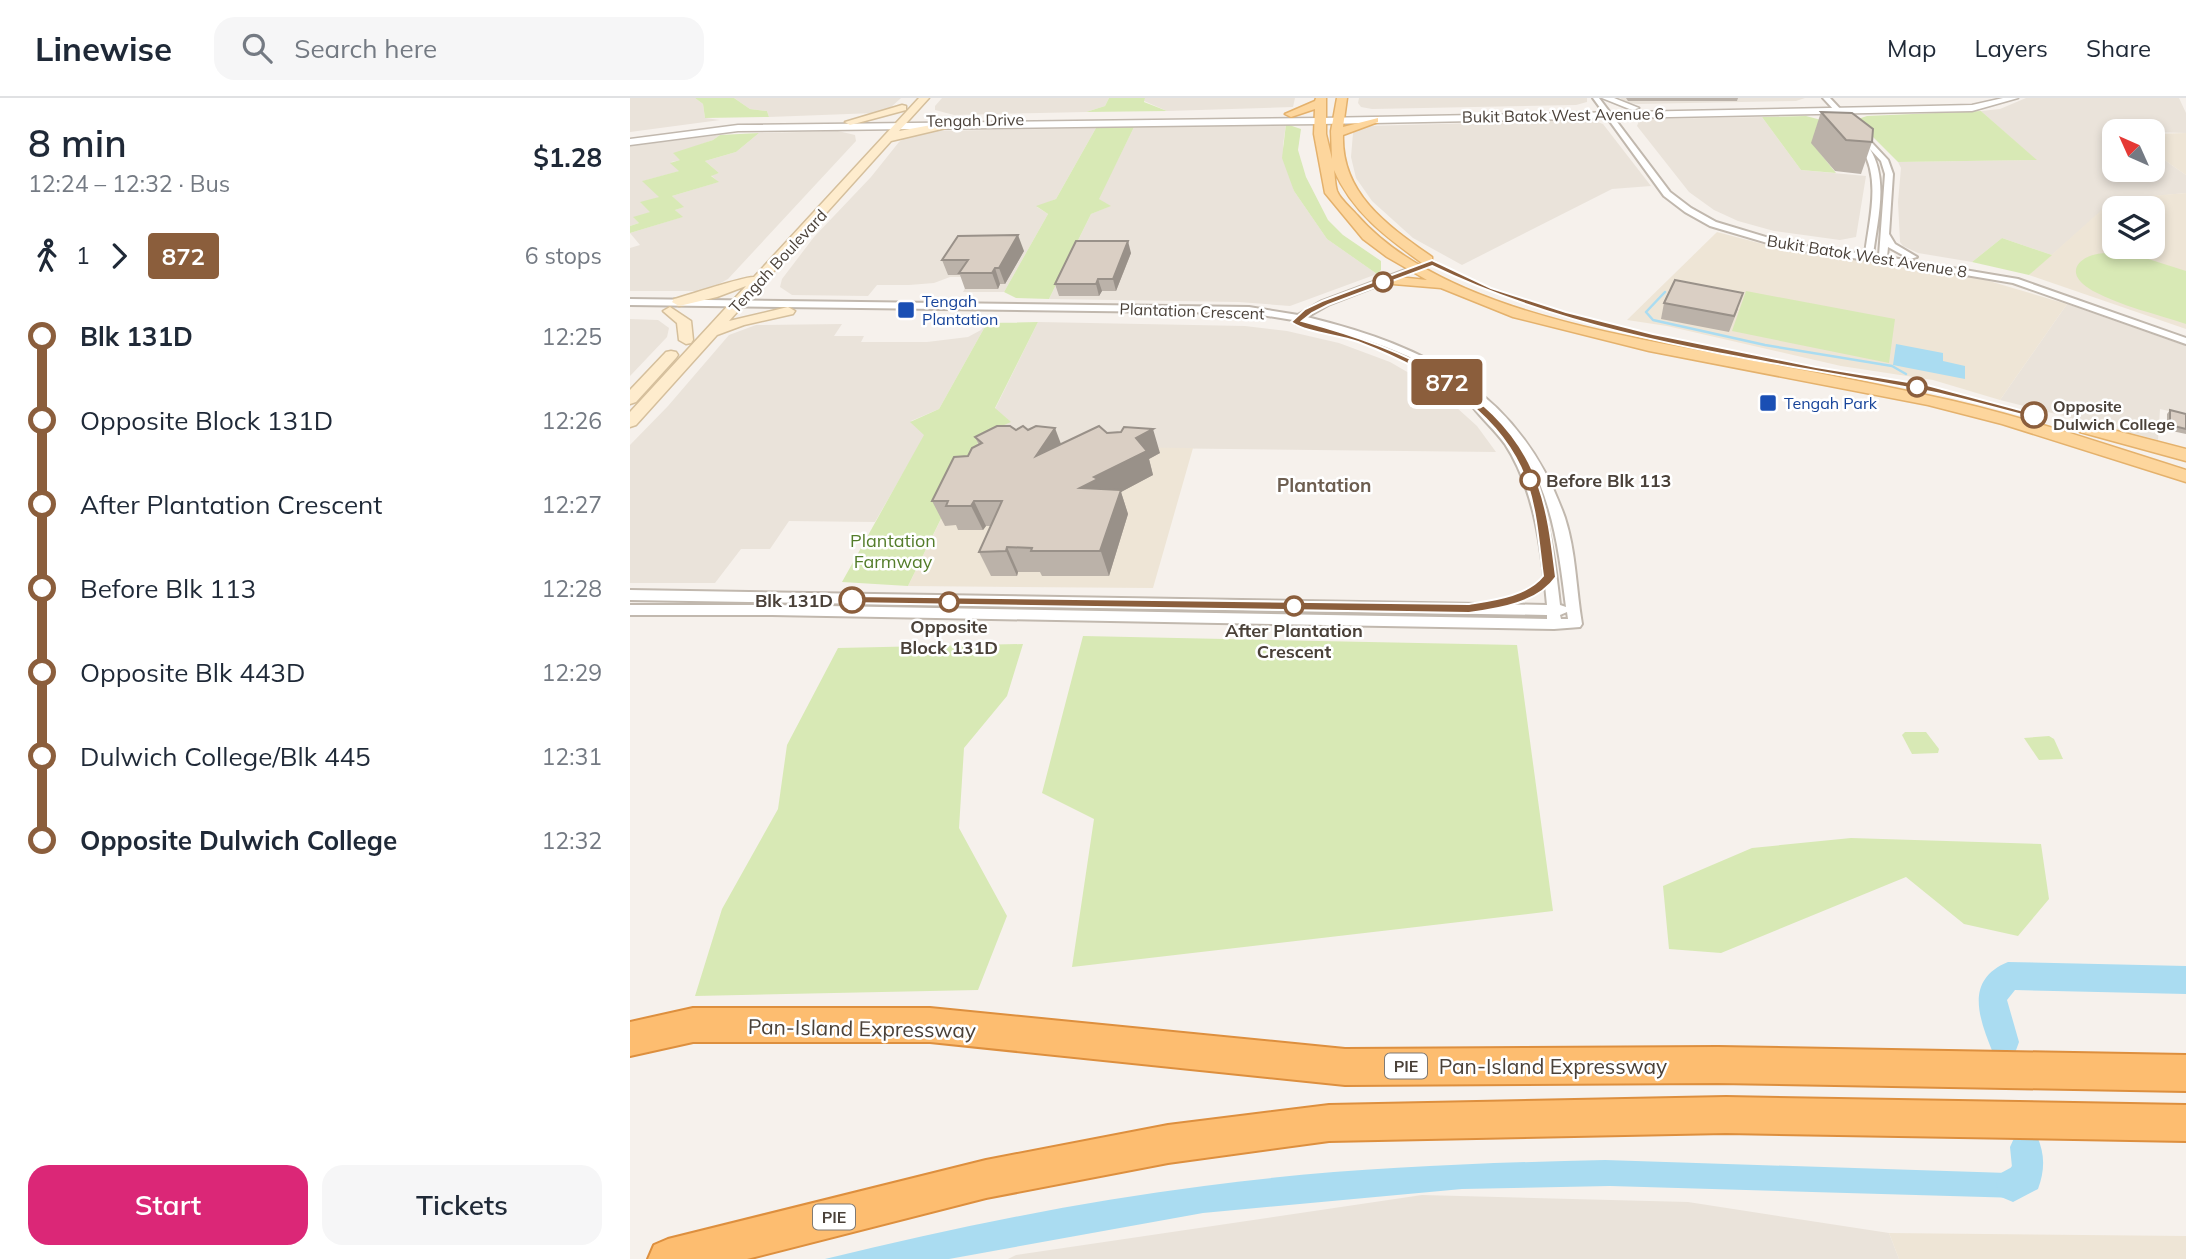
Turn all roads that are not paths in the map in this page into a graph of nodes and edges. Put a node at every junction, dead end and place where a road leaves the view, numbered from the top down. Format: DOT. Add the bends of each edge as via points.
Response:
graph roads {
  1 [pos="1990,98"];
  2 [pos="2014,98"];
  3 [pos="1342,99"];
  4 [pos="1601,99"];
  5 [pos="1816,99"];
  6 [pos="918,100"];
  7 [pos="1797,107"];
  8 [pos="902,108"];
  9 [pos="1867,108"];
  10 [pos="1642,109"];
  11 [pos="1834,109"];
  12 [pos="1611,112"];
  13 [pos="1577,113"];
  14 [pos="1660,113"];
  15 [pos="1321,114"];
  16 [pos="1370,117"];
  17 [pos="1295,118"];
  18 [pos="941,123"];
  19 [pos="1338,123"];
  20 [pos="853,124"];
  21 [pos="1622,126"];
  22 [pos="893,127"];
  23 [pos="630,136"];
  24 [pos="630,142"];
  25 [pos="870,142"];
  26 [pos="1885,234"];
  27 [pos="1871,235"];
  28 [pos="1837,246"];
  29 [pos="1869,254"];
  30 [pos="1884,256"];
  31 [pos="1913,257"];
  32 [pos="1401,260"];
  33 [pos="1427,268"];
  34 [pos="764,276"];
  35 [pos="749,280"];
  36 [pos="1398,281"];
  37 [pos="1381,282"];
  38 [pos="1456,290"];
  39 [pos="630,303"];
  40 [pos="675,306"];
  41 [pos="728,307"];
  42 [pos="787,307"];
  43 [pos="630,311"];
  44 [pos="1304,321"];
  45 [pos="709,335"];
  46 [pos="2186,335"];
  47 [pos="686,340"];
  48 [pos="2186,341"];
  49 [pos="630,399"];
  50 [pos="630,422"];
  51 [pos="2094,445"];
  52 [pos="2186,456"];
  53 [pos="2186,466"];
  54 [pos="2186,476"];
  55 [pos="630,596"];
  56 [pos="874,606"];
  57 [pos="630,610"];
  58 [pos="1554,617"];
  59 [pos="630,1038"];
  60 [pos="2186,1073"];
  61 [pos="2096,1121"];
  62 [pos="2186,1123"];
  63 [pos="2186,1130"];
  64 [pos="676,1258"];
  1 -- 9 [label="street, Bukit Batok West Avenue 6"];
  2 -- 9 [label="street, Bukit Batok West Avenue 6" via="1972,108"];
  3 -- 16 [label="main road" via="1348,108"];
  3 -- 19 [label="main road"];
  4 -- 10 [label="street"];
  4 -- 12 [label="street, Bukit Batok West Avenue 8"];
  4 -- 13 [label="street"];
  5 -- 7 [label="street"];
  5 -- 11 [label="street"];
  6 -- 8 [label="main road, Tengah Boulevard"];
  6 -- 18 [label="main road" via="925,115"];
  6 -- 22 [label="main road, Tengah Boulevard"];
  7 -- 10 [label="street, Bukit Batok West Avenue 6"];
  7 -- 11 [label="street, Bukit Batok West Avenue 6"];
  8 -- 20 [label="main road"];
  8 -- 22 [label="main road, Tengah Boulevard"];
  9 -- 11 [label="street, Bukit Batok West Avenue 6"];
  9 -- 11 [label="street" via="1855,114"];
  10 -- 12 [label="street, Bukit Batok West Avenue 6"];
  11 -- 14 [label="street, Bukit Batok West Avenue 6"];
  11 -- 26 [label="street" via="1884,160 1889,174"];
  11 -- 27 [label="street" via="1872,156 1877,171"];
  12 -- 13 [label="street, Bukit Batok West Avenue 6"];
  12 -- 14 [label="street, Bukit Batok West Avenue 6"];
  12 -- 21 [label="street, Bukit Batok West Avenue 8"];
  13 -- 16 [label="street, Bukit Batok West Avenue 6"];
  13 -- 21 [label="street"];
  14 -- 21 [label="street" via="1637,117"];
  15 -- 17 [label="main road"];
  15 -- 17 [label="main road"];
  15 -- 19 [label="street, Bukit Batok West Avenue 6"];
  15 -- 32 [label="main road" via="1331,193 1368,236"];
  16 -- 19 [label="main road"];
  16 -- 19 [label="street, Bukit Batok West Avenue 6"];
  17 -- 18 [label="street, Tengah Drive"];
  18 -- 22 [label="street, Tengah Drive"];
  18 -- 22 [label="main road" via="919,129"];
  19 -- 33 [label="main road" via="1337,154 1350,191"];
  20 -- 22 [label="street, Tengah Drive"];
  20 -- 23 [label="street, Tengah Drive" via="742,124"];
  20 -- 24 [label="street, Tengah Drive" via="738,128"];
  20 -- 25 [label="main road" via="866,131"];
  21 -- 28 [label="street, Bukit Batok West Avenue 8" via="1679,193 1705,212 1760,233"];
  21 -- 29 [label="street, Bukit Batok West Avenue 8" via="1667,194 1698,216 1740,234 1788,246"];
  22 -- 25 [label="main road, Tengah Boulevard"];
  22 -- 34 [label="main road, Tengah Boulevard"];
  25 -- 35 [label="main road, Tengah Boulevard"];
  26 -- 30 [label="street"];
  26 -- 31 [label="street" via="1892,246"];
  27 -- 28 [label="street" via="1859,243"];
  27 -- 29 [label="street"];
  28 -- 29 [label="street, Bukit Batok West Avenue 8"];
  29 -- 30 [label="street, Bukit Batok West Avenue 8"];
  30 -- 31 [label="street, Bukit Batok West Avenue 8"];
  30 -- 48 [label="street, Bukit Batok West Avenue 8" via="2015,281"];
  31 -- 46 [label="street, Bukit Batok West Avenue 8" via="2022,278"];
  32 -- 33 [label="main road"];
  32 -- 37 [label="main road"];
  33 -- 36 [label="street"];
  33 -- 37 [label="street"];
  33 -- 38 [label="main road"];
  33 -- 52 [label="main road" via="1563,314 1653,337 1927,388"];
  34 -- 41 [label="main road, Tengah Boulevard"];
  34 -- 42 [label="main road" via="768,295"];
  35 -- 40 [label="main road"];
  35 -- 41 [label="main road, Tengah Boulevard"];
  36 -- 38 [label="main road"];
  36 -- 44 [label="street"];
  37 -- 44 [label="street" via="1325,303"];
  38 -- 51 [label="main road" via="1567,327 1928,400"];
  39 -- 40 [label="street, Plantation Crescent"];
  40 -- 41 [label="street, Plantation Crescent"];
  40 -- 43 [label="street, Plantation Crescent"];
  40 -- 47 [label="main road" via="684,321"];
  41 -- 42 [label="street, Plantation Crescent"];
  41 -- 45 [label="main road, Tengah Boulevard"];
  41 -- 47 [label="main road, Tengah Boulevard"];
  42 -- 44 [label="street, Plantation Crescent" via="1177,312"];
  42 -- 45 [label="main road"];
  44 -- 58 [label="street, Plantation Crescent" via="1414,363 1486,414 1515,449 1533,485"];
  44 -- 58 [label="street, Plantation Crescent" via="1364,335 1422,358 1451,374 1512,428 1560,520 1574,618"];
  45 -- 50 [label="main road, Tengah Boulevard"];
  47 -- 49 [label="main road, Tengah Boulevard"];
  51 -- 53 [label="main road"];
  51 -- 54 [label="main road"];
  55 -- 56 [label="street"];
  56 -- 57 [label="street"];
  56 -- 58 [label="street"];
  59 -- 60 [label="highway, Pan-Island Expressway / PIE" via="692,1025 930,1025 1345,1067 1718,1065"];
  61 -- 62 [label="highway, PIE"];
  61 -- 63 [label="highway"];
  61 -- 64 [label="highway, PIE" via="1726,1115 1329,1123 1168,1144 986,1179"];
}
